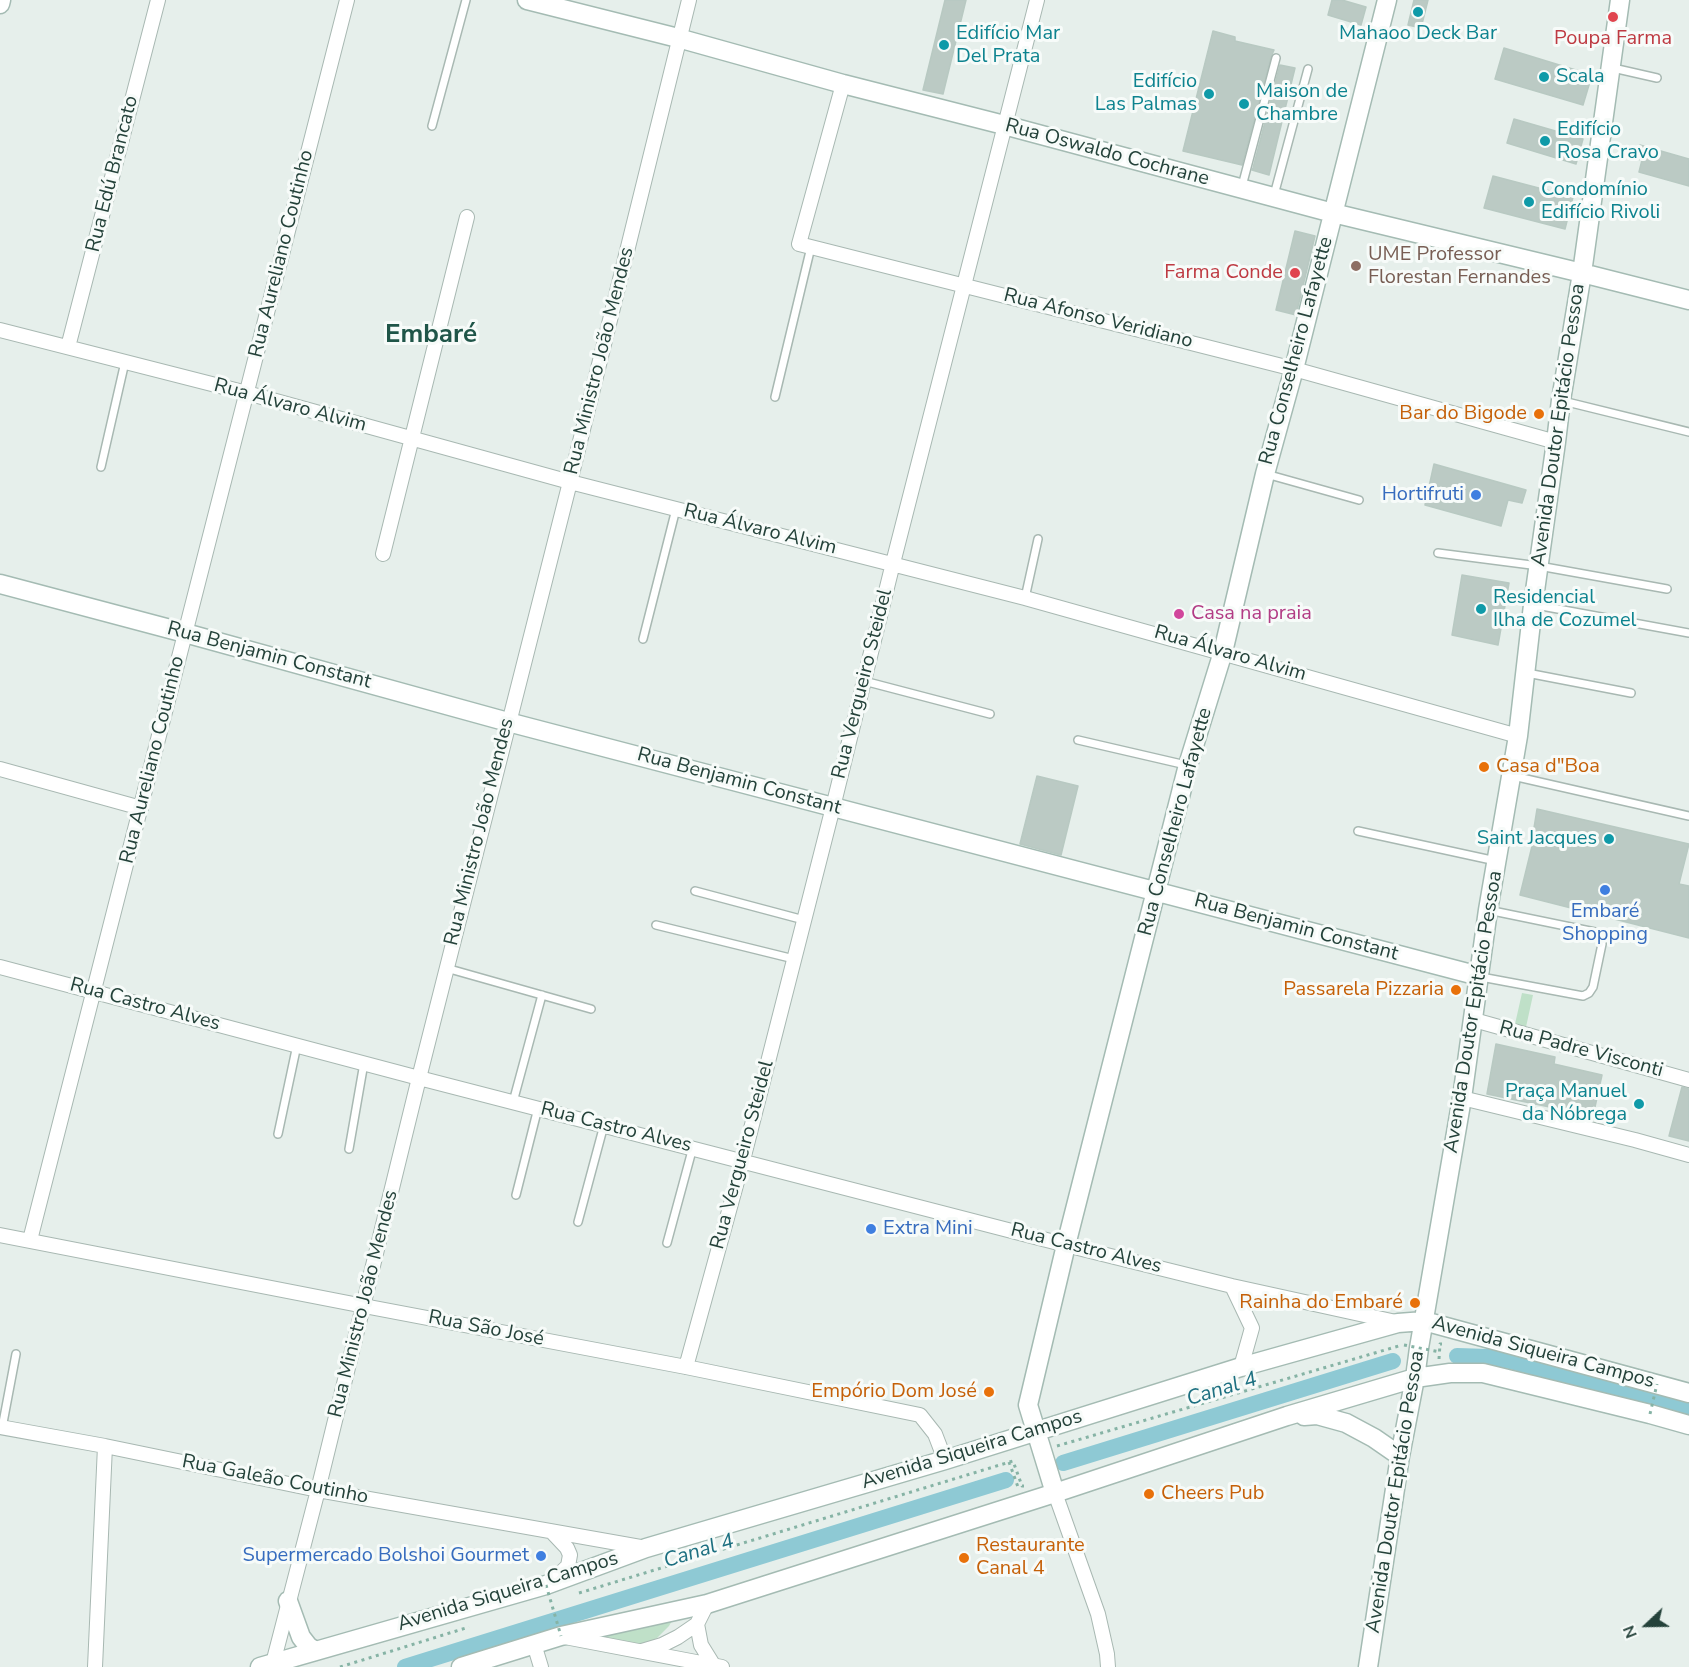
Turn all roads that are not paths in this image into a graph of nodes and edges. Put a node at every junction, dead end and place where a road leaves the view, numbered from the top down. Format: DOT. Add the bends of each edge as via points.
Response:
graph roads {
  1 [pos="1,0"];
  2 [pos="158,0"];
  3 [pos="347,0"];
  4 [pos="466,0"];
  5 [pos="527,0"];
  6 [pos="689,0"];
  7 [pos="1037,0"];
  8 [pos="1387,0"];
  9 [pos="1620,0"];
  10 [pos="0,4"];
  11 [pos="678,38"];
  12 [pos="1276,58"];
  13 [pos="1611,67"];
  14 [pos="1308,69"];
  15 [pos="1657,78"];
  16 [pos="843,84"];
  17 [pos="1004,125"];
  18 [pos="432,126"];
  19 [pos="1242,189"];
  20 [pos="1273,197"];
  21 [pos="1333,213"];
  22 [pos="467,217"];
  23 [pos="811,247"];
  24 [pos="1581,273"];
  25 [pos="964,285"];
  26 [pos="1689,300"];
  27 [pos="0,330"];
  28 [pos="68,347"];
  29 [pos="125,362"];
  30 [pos="1294,369"];
  31 [pos="247,393"];
  32 [pos="775,397"];
  33 [pos="1560,400"];
  34 [pos="1689,432"];
  35 [pos="411,439"];
  36 [pos="1556,442"];
  37 [pos="101,467"];
  38 [pos="1265,474"];
  39 [pos="570,482"];
  40 [pos="1359,500"];
  41 [pos="676,509"];
  42 [pos="1038,539"];
  43 [pos="1438,553"];
  44 [pos="383,554"];
  45 [pos="893,563"];
  46 [pos="1539,566"];
  47 [pos="0,584"];
  48 [pos="1667,589"];
  49 [pos="1025,598"];
  50 [pos="1533,605"];
  51 [pos="185,633"];
  52 [pos="1689,633"];
  53 [pos="643,639"];
  54 [pos="1223,652"];
  55 [pos="1526,672"];
  56 [pos="864,681"];
  57 [pos="1631,693"];
  58 [pos="990,714"];
  59 [pos="508,722"];
  60 [pos="1518,736"];
  61 [pos="1078,741"];
  62 [pos="1188,765"];
  63 [pos="0,769"];
  64 [pos="1510,776"];
  65 [pos="833,807"];
  66 [pos="141,808"];
  67 [pos="1689,816"];
  68 [pos="1358,831"];
  69 [pos="1497,862"];
  70 [pos="695,891"];
  71 [pos="1157,892"];
  72 [pos="1488,910"];
  73 [pos="804,920"];
  74 [pos="656,925"];
  75 [pos="794,959"];
  76 [pos="0,967"];
  77 [pos="446,968"];
  78 [pos="1479,976"];
  79 [pos="94,991"];
  80 [pos="542,995"];
  81 [pos="591,1009"];
  82 [pos="1474,1020"];
  83 [pos="297,1045"];
  84 [pos="364,1063"];
  85 [pos="418,1078"];
  86 [pos="1689,1080"];
  87 [pos="1462,1098"];
  88 [pos="513,1102"];
  89 [pos="538,1108"];
  90 [pos="604,1125"];
  91 [pos="278,1134"];
  92 [pos="693,1148"];
  93 [pos="349,1149"];
  94 [pos="1689,1155"];
  95 [pos="743,1160"];
  96 [pos="516,1195"];
  97 [pos="578,1222"];
  98 [pos="0,1234"];
  99 [pos="30,1240"];
  100 [pos="667,1243"];
  101 [pos="1066,1245"];
  102 [pos="1232,1286"];
  103 [pos="364,1306"];
  104 [pos="1424,1321"];
  105 [pos="1398,1323"];
  106 [pos="16,1354"];
  107 [pos="686,1367"];
  108 [pos="1241,1367"];
  109 [pos="1415,1378"];
  110 [pos="1689,1392"];
  111 [pos="1287,1416"];
  112 [pos="1689,1425"];
  113 [pos="1,1428"];
  114 [pos="1041,1442"];
  115 [pos="105,1446"];
  116 [pos="1400,1456"];
  117 [pos="945,1460"];
  118 [pos="1052,1486"];
  119 [pos="318,1490"];
  120 [pos="551,1531"];
  121 [pos="646,1548"];
  122 [pos="548,1593"];
  123 [pos="288,1601"];
  124 [pos="707,1604"];
  125 [pos="697,1624"];
  126 [pos="561,1636"];
  127 [pos="534,1644"];
  128 [pos="315,1651"];
  129 [pos="640,1651"];
  130 [pos="268,1666"];
  131 [pos="718,1666"];
  132 [pos="95,1667"];
  133 [pos="461,1667"];
  134 [pos="541,1667"];
  135 [pos="1108,1667"];
  136 [pos="1368,1667"];
  1 -- 10 [label="main road"];
  2 -- 28 [label="street, Rua Edú Brancato"];
  3 -- 31 [label="street, Rua Aureliano Coutinho"];
  4 -- 18 [label="lane"];
  5 -- 11 [label="main road, Rua Oswaldo Cochrane"];
  6 -- 11 [label="street, Rua Ministro João Mendes"];
  7 -- 17 [label="street, Rua Vergueiro Steidel"];
  8 -- 21 [label="main road, Rua Conselheiro Lafayette"];
  9 -- 13 [label="main road, Avenida Doutor Epitácio Pessoa"];
  11 -- 16 [label="main road, Rua Oswaldo Cochrane"];
  11 -- 39 [label="street, Rua Ministro João Mendes"];
  12 -- 19 [label="lane"];
  13 -- 15 [label="lane"];
  13 -- 24 [label="main road, Avenida Doutor Epitácio Pessoa"];
  14 -- 20 [label="lane"];
  16 -- 17 [label="main road, Rua Oswaldo Cochrane"];
  16 -- 23 [label="street" via="798,244"];
  17 -- 19 [label="main road, Rua Oswaldo Cochrane"];
  17 -- 25 [label="street, Rua Vergueiro Steidel"];
  19 -- 20 [label="main road, Rua Oswaldo Cochrane"];
  20 -- 21 [label="main road, Rua Oswaldo Cochrane"];
  21 -- 24 [label="main road, Rua Oswaldo Cochrane"];
  21 -- 30 [label="main road, Rua Conselheiro Lafayette"];
  22 -- 35 [label="street"];
  23 -- 25 [label="street, Rua Afonso Veridiano"];
  23 -- 32 [label="lane"];
  24 -- 26 [label="main road, Rua Oswaldo Cochrane"];
  24 -- 33 [label="main road, Avenida Doutor Epitácio Pessoa"];
  25 -- 30 [label="street, Rua Afonso Veridiano"];
  25 -- 45 [label="street, Rua Vergueiro Steidel"];
  27 -- 28 [label="street, Rua Álvaro Alvim"];
  28 -- 29 [label="street, Rua Álvaro Alvim"];
  29 -- 31 [label="street, Rua Álvaro Alvim"];
  29 -- 37 [label="lane"];
  30 -- 36 [label="street, Rua Afonso Veridiano"];
  30 -- 38 [label="main road, Rua Conselheiro Lafayette"];
  31 -- 35 [label="street, Rua Álvaro Alvim"];
  31 -- 51 [label="street, Rua Aureliano Coutinho"];
  33 -- 34 [label="lane"];
  33 -- 36 [label="main road, Avenida Doutor Epitácio Pessoa"];
  35 -- 39 [label="street, Rua Álvaro Alvim"];
  35 -- 44 [label="street"];
  36 -- 46 [label="main road, Avenida Doutor Epitácio Pessoa"];
  38 -- 40 [label="lane"];
  38 -- 54 [label="main road, Rua Conselheiro Lafayette"];
  39 -- 41 [label="street, Rua Álvaro Alvim"];
  39 -- 59 [label="street, Rua Ministro João Mendes"];
  41 -- 45 [label="street, Rua Álvaro Alvim"];
  41 -- 53 [label="lane"];
  42 -- 49 [label="lane"];
  43 -- 46 [label="lane"];
  45 -- 49 [label="street, Rua Álvaro Alvim"];
  45 -- 56 [label="street, Rua Vergueiro Steidel"];
  46 -- 48 [label="lane"];
  46 -- 50 [label="main road, Avenida Doutor Epitácio Pessoa"];
  47 -- 51 [label="main road, Rua Benjamin Constant"];
  49 -- 54 [label="street, Rua Álvaro Alvim"];
  50 -- 52 [label="lane"];
  50 -- 55 [label="main road, Avenida Doutor Epitácio Pessoa"];
  51 -- 59 [label="main road, Rua Benjamin Constant"];
  51 -- 66 [label="street, Rua Aureliano Coutinho"];
  54 -- 60 [label="street, Rua Álvaro Alvim"];
  54 -- 62 [label="main road, Rua Conselheiro Lafayette"];
  55 -- 57 [label="lane"];
  55 -- 60 [label="main road, Avenida Doutor Epitácio Pessoa"];
  56 -- 58 [label="lane"];
  56 -- 65 [label="street, Rua Vergueiro Steidel"];
  59 -- 65 [label="main road, Rua Benjamin Constant"];
  59 -- 77 [label="street, Rua Ministro João Mendes"];
  60 -- 64 [label="main road, Avenida Doutor Epitácio Pessoa"];
  61 -- 62 [label="lane"];
  62 -- 71 [label="main road, Rua Conselheiro Lafayette"];
  63 -- 66 [label="street"];
  64 -- 67 [label="lane"];
  64 -- 69 [label="main road, Avenida Doutor Epitácio Pessoa"];
  65 -- 71 [label="main road, Rua Benjamin Constant"];
  65 -- 73 [label="street, Rua Vergueiro Steidel"];
  66 -- 79 [label="street, Rua Aureliano Coutinho"];
  68 -- 69 [label="lane"];
  69 -- 72 [label="main road, Avenida Doutor Epitácio Pessoa"];
  70 -- 73 [label="lane"];
  71 -- 78 [label="main road, Rua Benjamin Constant"];
  71 -- 101 [label="main road, Rua Conselheiro Lafayette"];
  72 -- 78 [label="main road, Avenida Doutor Epitácio Pessoa"];
  72 -- 78 [label="lane" via="1595,932 1602,944 1592,991 1583,996"];
  73 -- 75 [label="street, Rua Vergueiro Steidel"];
  74 -- 75 [label="lane"];
  75 -- 95 [label="street, Rua Vergueiro Steidel"];
  76 -- 79 [label="street, Rua Castro Alves"];
  77 -- 80 [label="lane"];
  77 -- 85 [label="street, Rua Ministro João Mendes"];
  78 -- 82 [label="main road, Avenida Doutor Epitácio Pessoa"];
  79 -- 83 [label="street, Rua Castro Alves"];
  79 -- 99 [label="street, Rua Aureliano Coutinho"];
  80 -- 81 [label="lane"];
  80 -- 88 [label="lane"];
  82 -- 86 [label="street, Rua Padre Visconti"];
  82 -- 87 [label="main road, Avenida Doutor Epitácio Pessoa"];
  83 -- 84 [label="street, Rua Castro Alves"];
  83 -- 91 [label="lane"];
  84 -- 85 [label="street, Rua Castro Alves"];
  84 -- 93 [label="lane"];
  85 -- 88 [label="street, Rua Castro Alves"];
  85 -- 103 [label="street, Rua Ministro João Mendes"];
  87 -- 94 [label="street"];
  87 -- 104 [label="main road, Avenida Doutor Epitácio Pessoa"];
  88 -- 89 [label="street, Rua Castro Alves"];
  89 -- 90 [label="street, Rua Castro Alves"];
  89 -- 96 [label="lane"];
  90 -- 92 [label="street, Rua Castro Alves"];
  90 -- 97 [label="lane"];
  92 -- 95 [label="street, Rua Castro Alves"];
  92 -- 100 [label="lane"];
  95 -- 101 [label="street, Rua Castro Alves"];
  95 -- 107 [label="street, Rua Vergueiro Steidel"];
  98 -- 99 [label="street, Rua São José"];
  99 -- 103 [label="street, Rua São José"];
  101 -- 102 [label="street, Rua Castro Alves"];
  101 -- 114 [label="main road, Rua Conselheiro Lafayette" via="1028,1405"];
  102 -- 105 [label="street, Rua Castro Alves"];
  102 -- 108 [label="street" via="1252,1328"];
  103 -- 107 [label="street, Rua São José"];
  103 -- 119 [label="street, Rua Ministro João Mendes"];
  104 -- 105 [label="main road, Avenida Siqueira Campos"];
  104 -- 109 [label="main road, Avenida Doutor Epitácio Pessoa" via="1411,1346"];
  104 -- 110 [label="main road, Avenida Siqueira Campos"];
  105 -- 108 [label="main road, Avenida Siqueira Campos"];
  106 -- 113 [label="lane"];
  107 -- 117 [label="street, Rua São José" via="920,1415 935,1434"];
  108 -- 114 [label="main road, Avenida Siqueira Campos"];
  109 -- 111 [label="main road, Avenida Siqueira Campos"];
  109 -- 112 [label="main road, Avenida Siqueira Campos" via="1450,1372 1483,1373"];
  109 -- 116 [label="main road, Avenida Doutor Epitácio Pessoa"];
  111 -- 116 [label="main road" via="1332,1418 1359,1429"];
  111 -- 118 [label="main road, Avenida Siqueira Campos"];
  113 -- 115 [label="street, Rua Galeão Coutinho"];
  114 -- 117 [label="main road, Avenida Siqueira Campos"];
  114 -- 118 [label="main road, Rua Conselheiro Lafayette"];
  115 -- 119 [label="street, Rua Galeão Coutinho"];
  115 -- 132 [label="street"];
  116 -- 136 [label="main road, Avenida Doutor Epitácio Pessoa"];
  117 -- 121 [label="main road, Avenida Siqueira Campos"];
  118 -- 124 [label="main road, Avenida Siqueira Campos" via="1023,1503"];
  118 -- 135 [label="street" via="1098,1614"];
  119 -- 120 [label="street, Rua Galeão Coutinho"];
  119 -- 123 [label="street, Rua Ministro João Mendes"];
  120 -- 121 [label="street, Rua Galeão Coutinho"];
  120 -- 122 [label="street" via="570,1555 568,1566"];
  121 -- 122 [label="main road, Avenida Siqueira Campos"];
  122 -- 128 [label="main road, Avenida Siqueira Campos"];
  123 -- 128 [label="main road" via="301,1637"];
  123 -- 130 [label="street, Rua Ministro João Mendes"];
  124 -- 125 [label="street"];
  124 -- 126 [label="main road, Avenida Siqueira Campos"];
  125 -- 129 [label="street" via="662,1645"];
  125 -- 131 [label="street" via="700,1645"];
  126 -- 127 [label="main road, Avenida Siqueira Campos"];
  126 -- 129 [label="street"];
  127 -- 133 [label="main road, Avenida Siqueira Campos"];
  127 -- 134 [label="street"];
  128 -- 130 [label="main road, Avenida Siqueira Campos"];
  129 -- 131 [label="street"];
}
